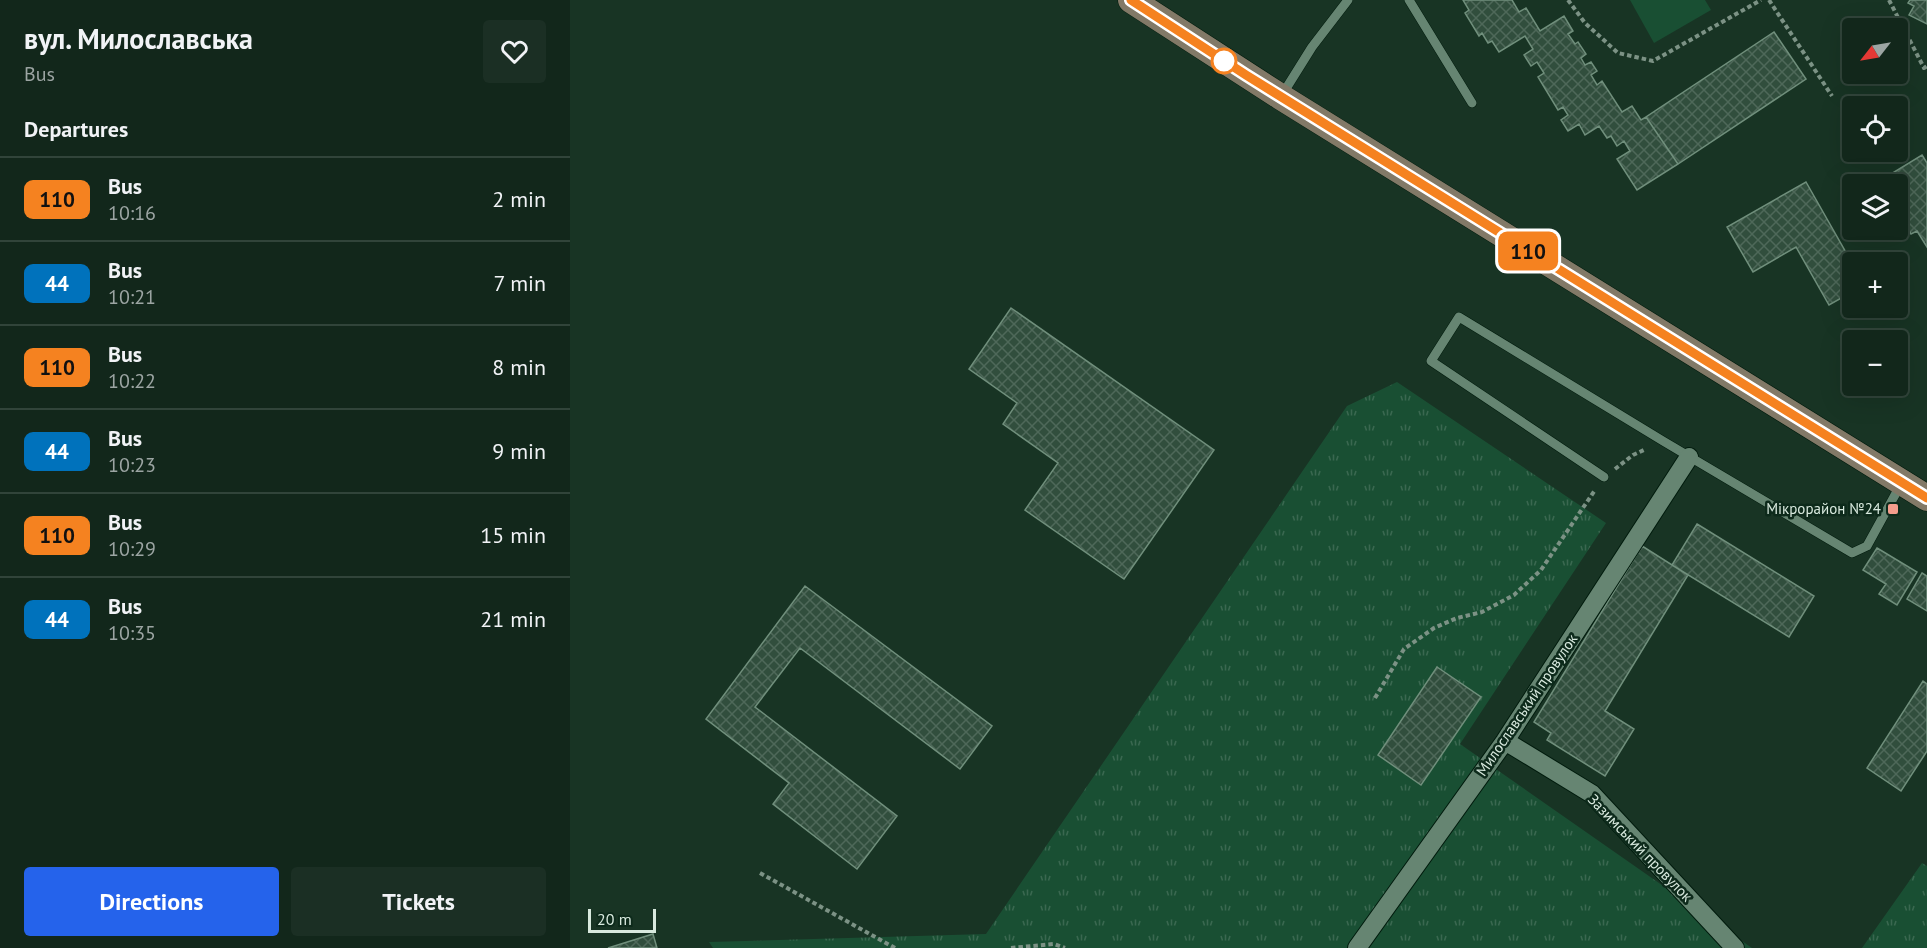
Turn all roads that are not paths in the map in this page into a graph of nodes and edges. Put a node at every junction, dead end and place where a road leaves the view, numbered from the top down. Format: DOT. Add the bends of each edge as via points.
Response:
graph roads {
  1 [pos="1131,0"];
  2 [pos="1348,0"];
  3 [pos="1409,0"];
  4 [pos="1281,97"];
  5 [pos="1472,103"];
  6 [pos="1689,457"];
  7 [pos="1604,477"];
  8 [pos="1902,482"];
  9 [pos="1927,498"];
  10 [pos="1505,741"];
  11 [pos="1356,948"];
  12 [pos="1735,948"];
  1 -- 4 [label="main road"];
  2 -- 4 [label="lane"];
  3 -- 5 [label="lane"];
  4 -- 8 [label="main road"];
  6 -- 7 [label="lane" via="1459,317 1431,361"];
  6 -- 8 [label="lane" via="1852,552 1867,546"];
  6 -- 10 [label="street, Милославський провулок"];
  8 -- 9 [label="main road"];
  10 -- 11 [label="street, Милославський провулок"];
  10 -- 12 [label="street, Зазимський провулок" via="1592,794"];
}
